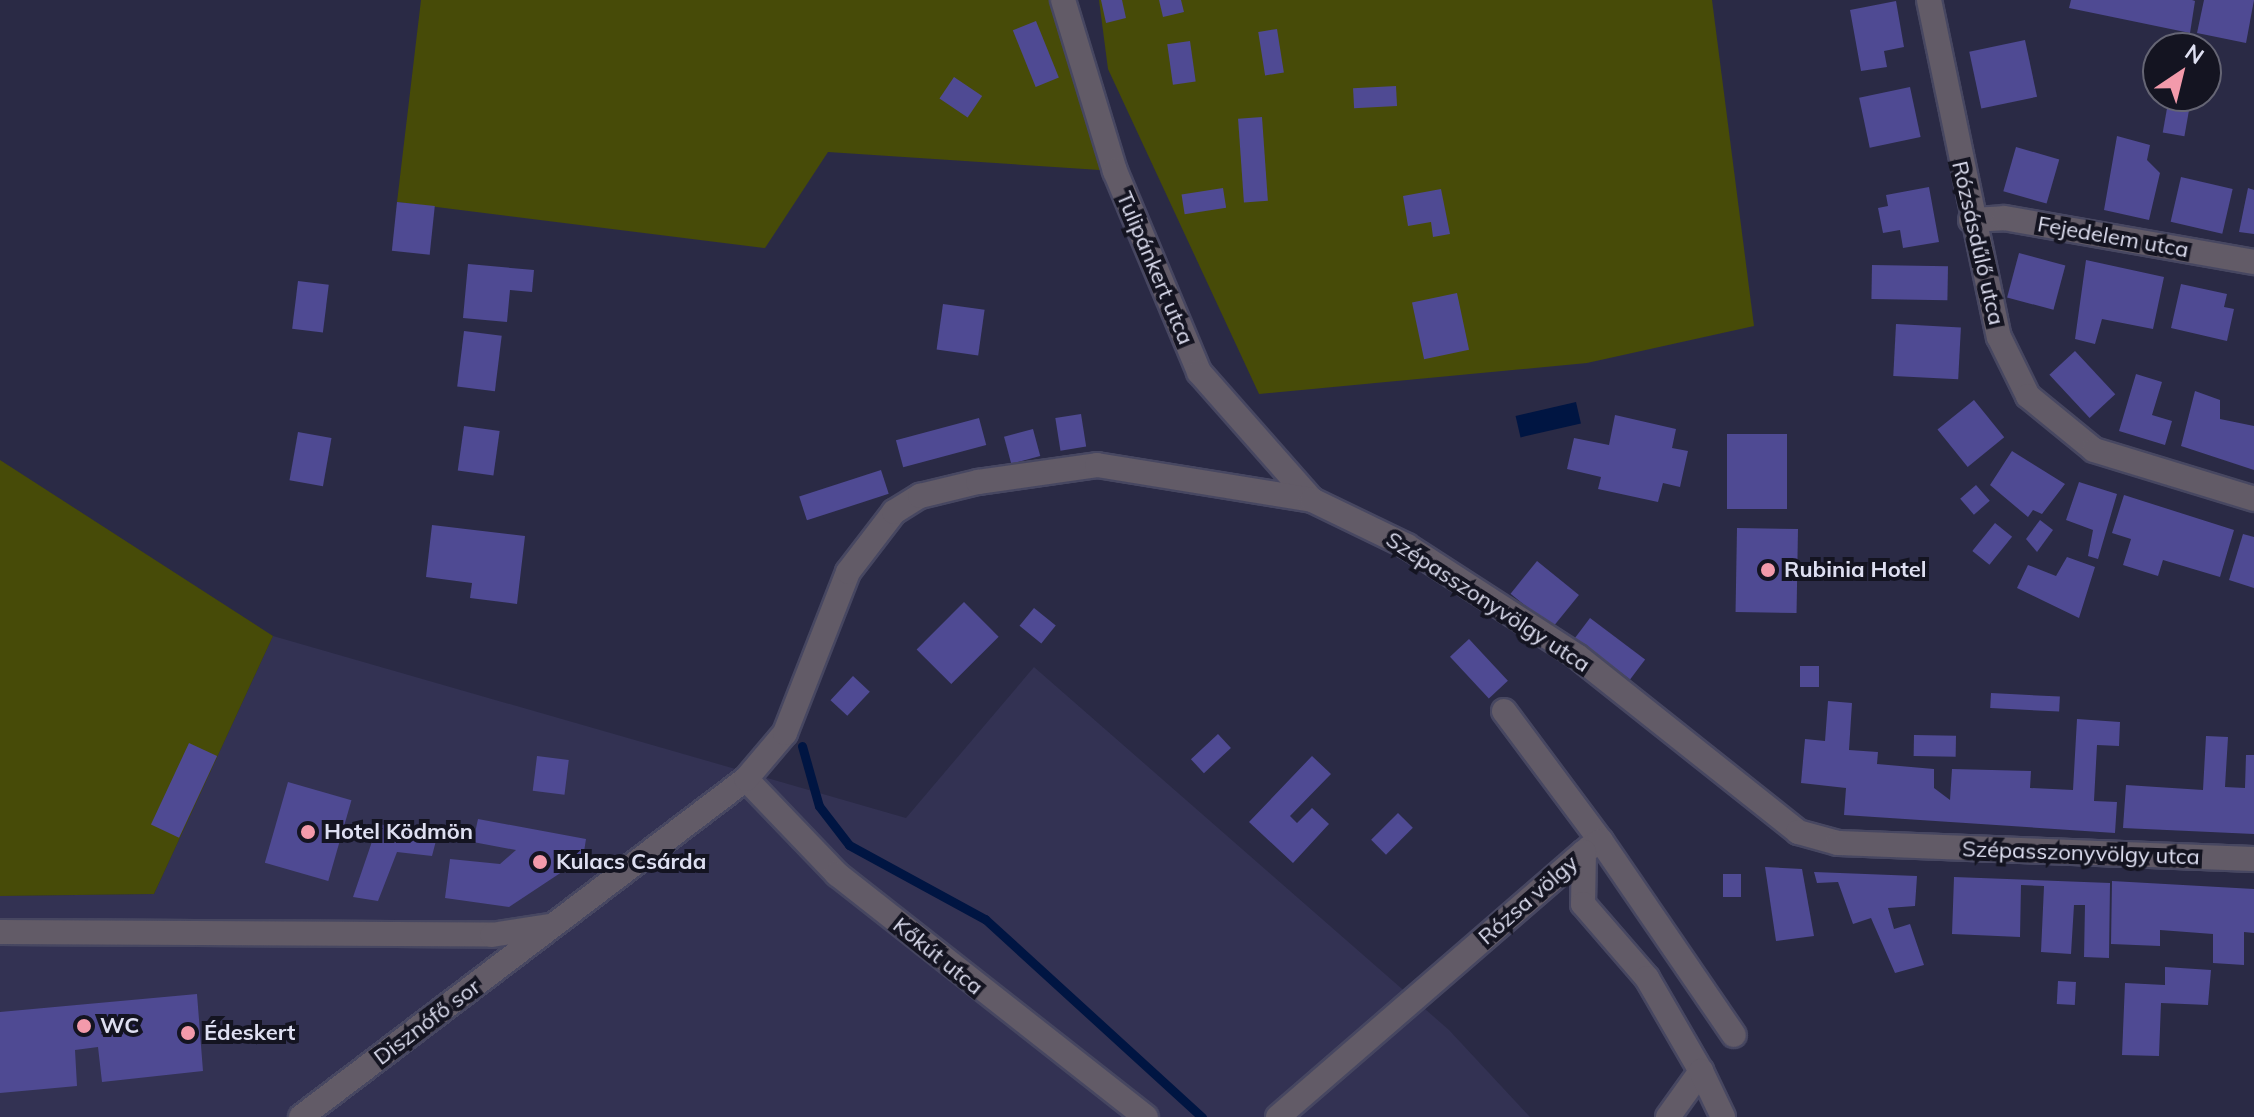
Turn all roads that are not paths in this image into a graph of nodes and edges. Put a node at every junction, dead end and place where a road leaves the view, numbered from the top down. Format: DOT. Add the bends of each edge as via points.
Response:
graph roads {
  1 [pos="1063,0"];
  2 [pos="1929,0"];
  3 [pos="1971,220"];
  4 [pos="2254,262"];
  5 [pos="2254,499"];
  6 [pos="1312,500"];
  7 [pos="1504,711"];
  8 [pos="746,779"];
  9 [pos="1592,846"];
  10 [pos="2254,859"];
  11 [pos="553,926"];
  12 [pos="0,932"];
  13 [pos="1734,1035"];
  14 [pos="1701,1071"];
  15 [pos="301,1117"];
  16 [pos="1146,1117"];
  17 [pos="1278,1117"];
  18 [pos="1668,1117"];
  19 [pos="1723,1117"];
  1 -- 6 [label="street, Tulipánkert utca" via="1115,171 1199,372"];
  2 -- 3 [label="street, Rózsásdűlő utca"];
  3 -- 4 [label="street, Fejedelem utca" via="2004,218"];
  3 -- 5 [label="street, Rózsásdűlő utca" via="1999,337 2028,396 2094,450"];
  6 -- 8 [label="street, Szépasszonyvölgy utca" via="1097,465 920,496 894,512 848,572 785,733"];
  6 -- 10 [label="street, Szépasszonyvölgy utca" via="1407,546 1577,656 1798,832 1838,843"];
  7 -- 9 [label="street"];
  8 -- 11 [label="street, Disznófő sor"];
  8 -- 16 [label="street, Kőkút utca" via="837,874"];
  9 -- 13 [label="street"];
  9 -- 14 [label="street, Rózsa völgy" via="1583,904 1647,978"];
  9 -- 17 [label="street, Rózsa völgy"];
  11 -- 12 [label="street" via="492,935"];
  11 -- 15 [label="street, Disznófő sor"];
  14 -- 18 [label="street"];
  14 -- 19 [label="street, Rózsa völgy"];
}
